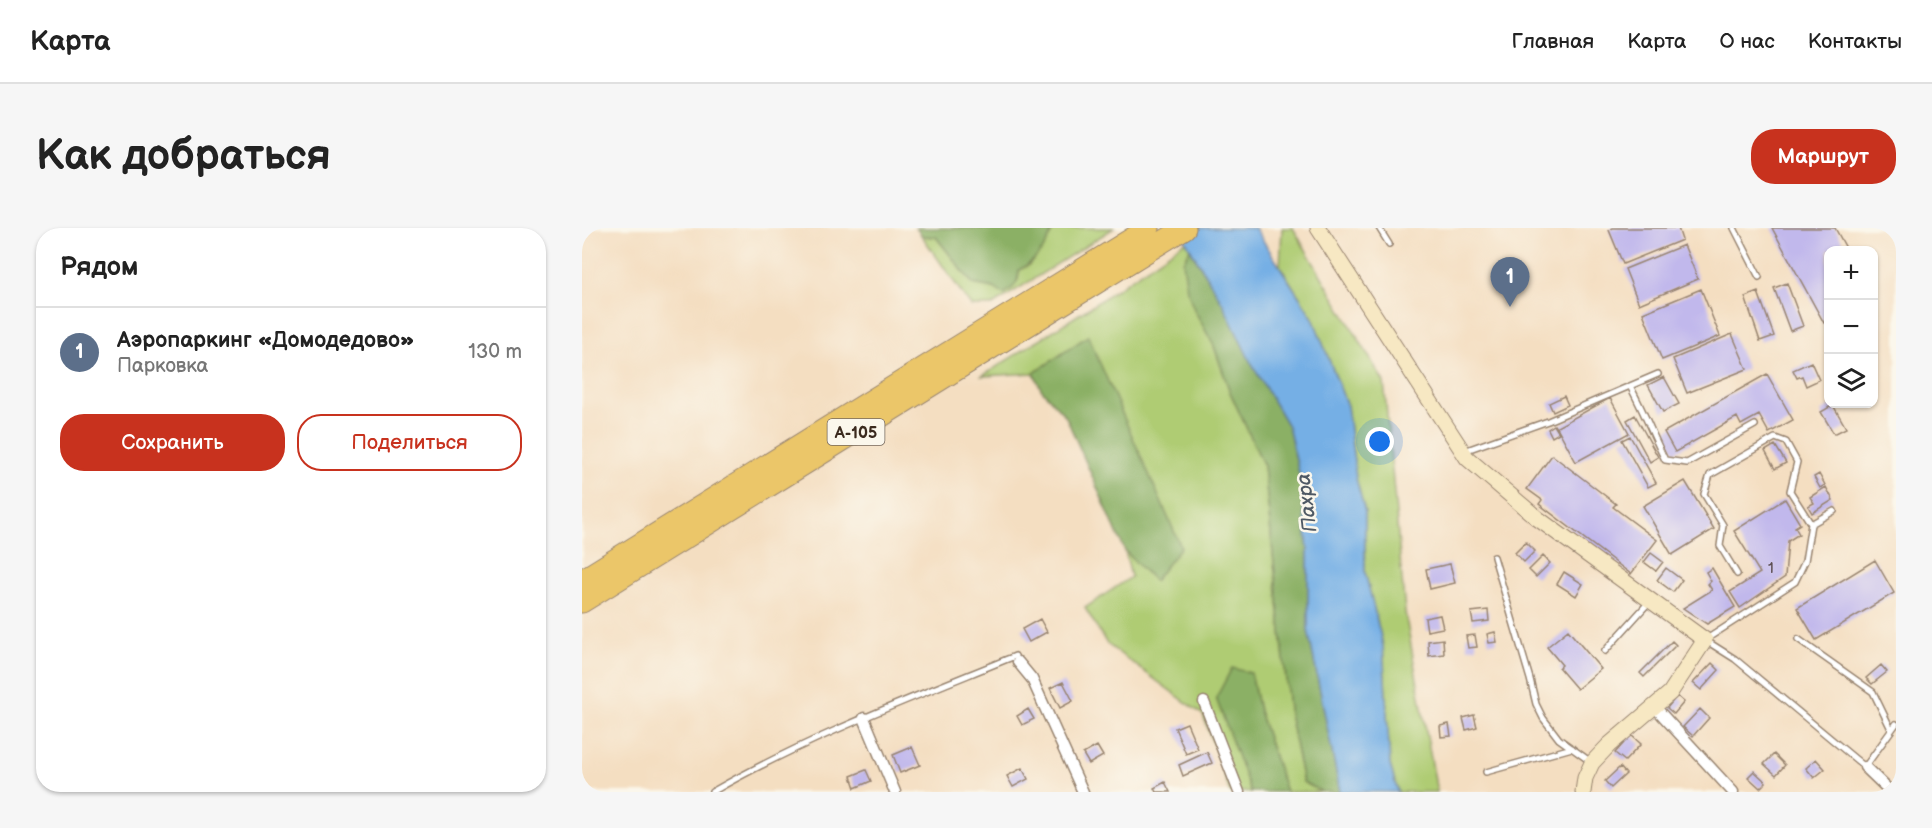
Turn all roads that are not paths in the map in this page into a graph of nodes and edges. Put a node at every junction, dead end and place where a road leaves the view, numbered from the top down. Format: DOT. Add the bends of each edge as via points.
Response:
graph roads {
  1 [pos="1149,228"];
  2 [pos="1185,228"];
  3 [pos="1318,228"];
  4 [pos="1379,228"];
  5 [pos="1734,228"];
  6 [pos="1389,244"];
  7 [pos="1124,254"];
  8 [pos="1759,277"];
  9 [pos="1659,374"];
  10 [pos="1630,386"];
  11 [pos="1755,426"];
  12 [pos="1462,451"];
  13 [pos="1834,511"];
  14 [pos="1810,524"];
  15 [pos="1494,557"];
  16 [pos="1737,574"];
  17 [pos="582,580"];
  18 [pos="1650,601"];
  19 [pos="582,602"];
  20 [pos="1705,639"];
  21 [pos="1798,639"];
  22 [pos="1605,651"];
  23 [pos="1016,659"];
  24 [pos="1204,702"];
  25 [pos="1654,706"];
  26 [pos="864,718"];
  27 [pos="1894,727"];
  28 [pos="1572,748"];
  29 [pos="1592,763"];
  30 [pos="1865,767"];
  31 [pos="1486,772"];
  32 [pos="712,792"];
  33 [pos="895,792"];
  34 [pos="1083,792"];
  35 [pos="1239,792"];
  36 [pos="1583,792"];
  37 [pos="1733,792"];
  38 [pos="1891,792"];
  1 -- 7 [label="highway, А-105"];
  2 -- 7 [label="highway, А-105"];
  3 -- 12 [label="street"];
  4 -- 6 [label="lane"];
  5 -- 8 [label="lane"];
  7 -- 17 [label="highway, А-105"];
  7 -- 19 [label="highway, А-105"];
  9 -- 10 [label="lane"];
  10 -- 11 [label="lane" via="1665,460 1687,463"];
  10 -- 12 [label="lane" via="1548,421"];
  12 -- 18 [label="street" via="1537,518"];
  13 -- 14 [label="lane"];
  14 -- 16 [label="lane" via="1791,491 1797,462 1786,442 1775,438 1710,475 1704,494 1723,525 1720,546"];
  14 -- 20 [label="lane" via="1804,561 1795,582"];
  15 -- 28 [label="lane" via="1536,704 1559,739"];
  18 -- 20 [label="street"];
  18 -- 22 [label="lane"];
  20 -- 25 [label="street" via="1670,693"];
  20 -- 30 [label="lane" via="1735,658"];
  21 -- 27 [label="lane" via="1873,692"];
  23 -- 26 [label="lane"];
  23 -- 34 [label="street" via="1032,679"];
  24 -- 35 [label="street"];
  25 -- 29 [label="street"];
  25 -- 37 [label="street"];
  26 -- 32 [label="lane" via="763,763"];
  26 -- 33 [label="street"];
  27 -- 30 [label="lane"];
  28 -- 29 [label="lane"];
  28 -- 31 [label="lane"];
  29 -- 36 [label="street"];
  30 -- 38 [label="street"];
}
